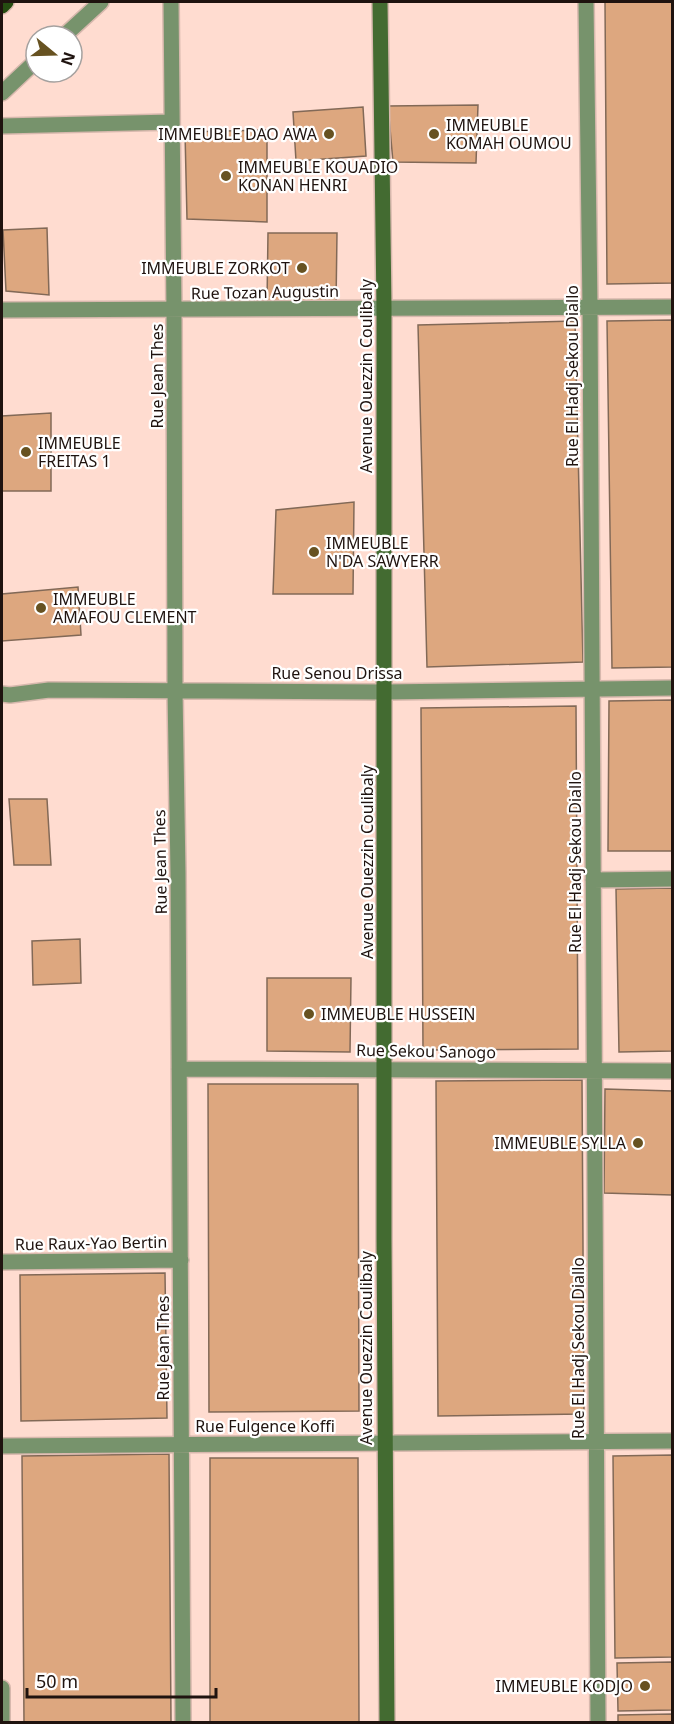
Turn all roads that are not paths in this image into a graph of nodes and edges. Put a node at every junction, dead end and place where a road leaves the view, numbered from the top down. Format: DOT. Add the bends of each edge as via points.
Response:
graph roads {
  1 [pos="6,2"];
  2 [pos="101,2"];
  3 [pos="171,2"];
  4 [pos="380,2"];
  5 [pos="586,2"];
  6 [pos="2,6"];
  7 [pos="77,24"];
  8 [pos="24,73"];
  9 [pos="2,93"];
  10 [pos="172,122"];
  11 [pos="2,126"];
  12 [pos="590,307"];
  13 [pos="672,307"];
  14 [pos="384,308"];
  15 [pos="2,310"];
  16 [pos="174,310"];
  17 [pos="672,688"];
  18 [pos="592,689"];
  19 [pos="175,691"];
  20 [pos="385,692"];
  21 [pos="2,694"];
  22 [pos="672,879"];
  23 [pos="593,880"];
  24 [pos="179,1068"];
  25 [pos="385,1068"];
  26 [pos="594,1071"];
  27 [pos="672,1071"];
  28 [pos="181,1260"];
  29 [pos="2,1262"];
  30 [pos="672,1441"];
  31 [pos="596,1442"];
  32 [pos="182,1444"];
  33 [pos="385,1444"];
  34 [pos="2,1446"];
  35 [pos="2,1688"];
  36 [pos="2,1722"];
  37 [pos="183,1722"];
  38 [pos="387,1722"];
  39 [pos="598,1722"];
  1 -- 6 [label="main road"];
  2 -- 7 [label="street"];
  3 -- 10 [label="street, Rue Jean Thes"];
  4 -- 14 [label="street, Avenue Ouezzin Coulibaly"];
  5 -- 12 [label="street, Rue El Hadj Sekou Diallo"];
  8 -- 9 [label="street"];
  10 -- 11 [label="street"];
  10 -- 16 [label="street, Rue Jean Thes"];
  12 -- 13 [label="street, Rue Tozan Augustin"];
  12 -- 14 [label="street, Rue Tozan Augustin"];
  12 -- 18 [label="street, Rue El Hadj Sekou Diallo"];
  14 -- 16 [label="street, Rue Tozan Augustin"];
  14 -- 20 [label="street, Avenue Ouezzin Coulibaly"];
  15 -- 16 [label="street, Rue Tozan Augustin"];
  16 -- 19 [label="street, Rue Jean Thes"];
  17 -- 18 [label="street, Rue Senou Drissa"];
  18 -- 20 [label="street, Rue Senou Drissa"];
  18 -- 23 [label="street, Rue El Hadj Sekou Diallo"];
  19 -- 20 [label="street, Rue Senou Drissa"];
  19 -- 21 [label="street, Rue Senou Drissa" via="49,690"];
  19 -- 24 [label="street, Rue Jean Thes"];
  20 -- 25 [label="street, Avenue Ouezzin Coulibaly"];
  22 -- 23 [label="street"];
  23 -- 26 [label="street, Rue El Hadj Sekou Diallo"];
  24 -- 25 [label="street, Rue Sekou Sanogo"];
  24 -- 28 [label="street, Rue Jean Thes"];
  25 -- 26 [label="street, Rue Sekou Sanogo"];
  25 -- 33 [label="street, Avenue Ouezzin Coulibaly"];
  26 -- 27 [label="street, Rue Sekou Sanogo"];
  26 -- 31 [label="street, Rue El Hadj Sekou Diallo"];
  28 -- 29 [label="street, Rue Raux-Yao Bertin"];
  28 -- 32 [label="street, Rue Jean Thes"];
  30 -- 31 [label="street, Rue Fulgence Koffi"];
  31 -- 33 [label="street, Rue Fulgence Koffi"];
  31 -- 39 [label="street, Rue El Hadj Sekou Diallo"];
  32 -- 33 [label="street, Rue Fulgence Koffi"];
  32 -- 34 [label="street, Rue Fulgence Koffi"];
  32 -- 37 [label="street, Rue Jean Thes"];
  33 -- 38 [label="street, Avenue Ouezzin Coulibaly"];
  35 -- 36 [label="street"];
}
